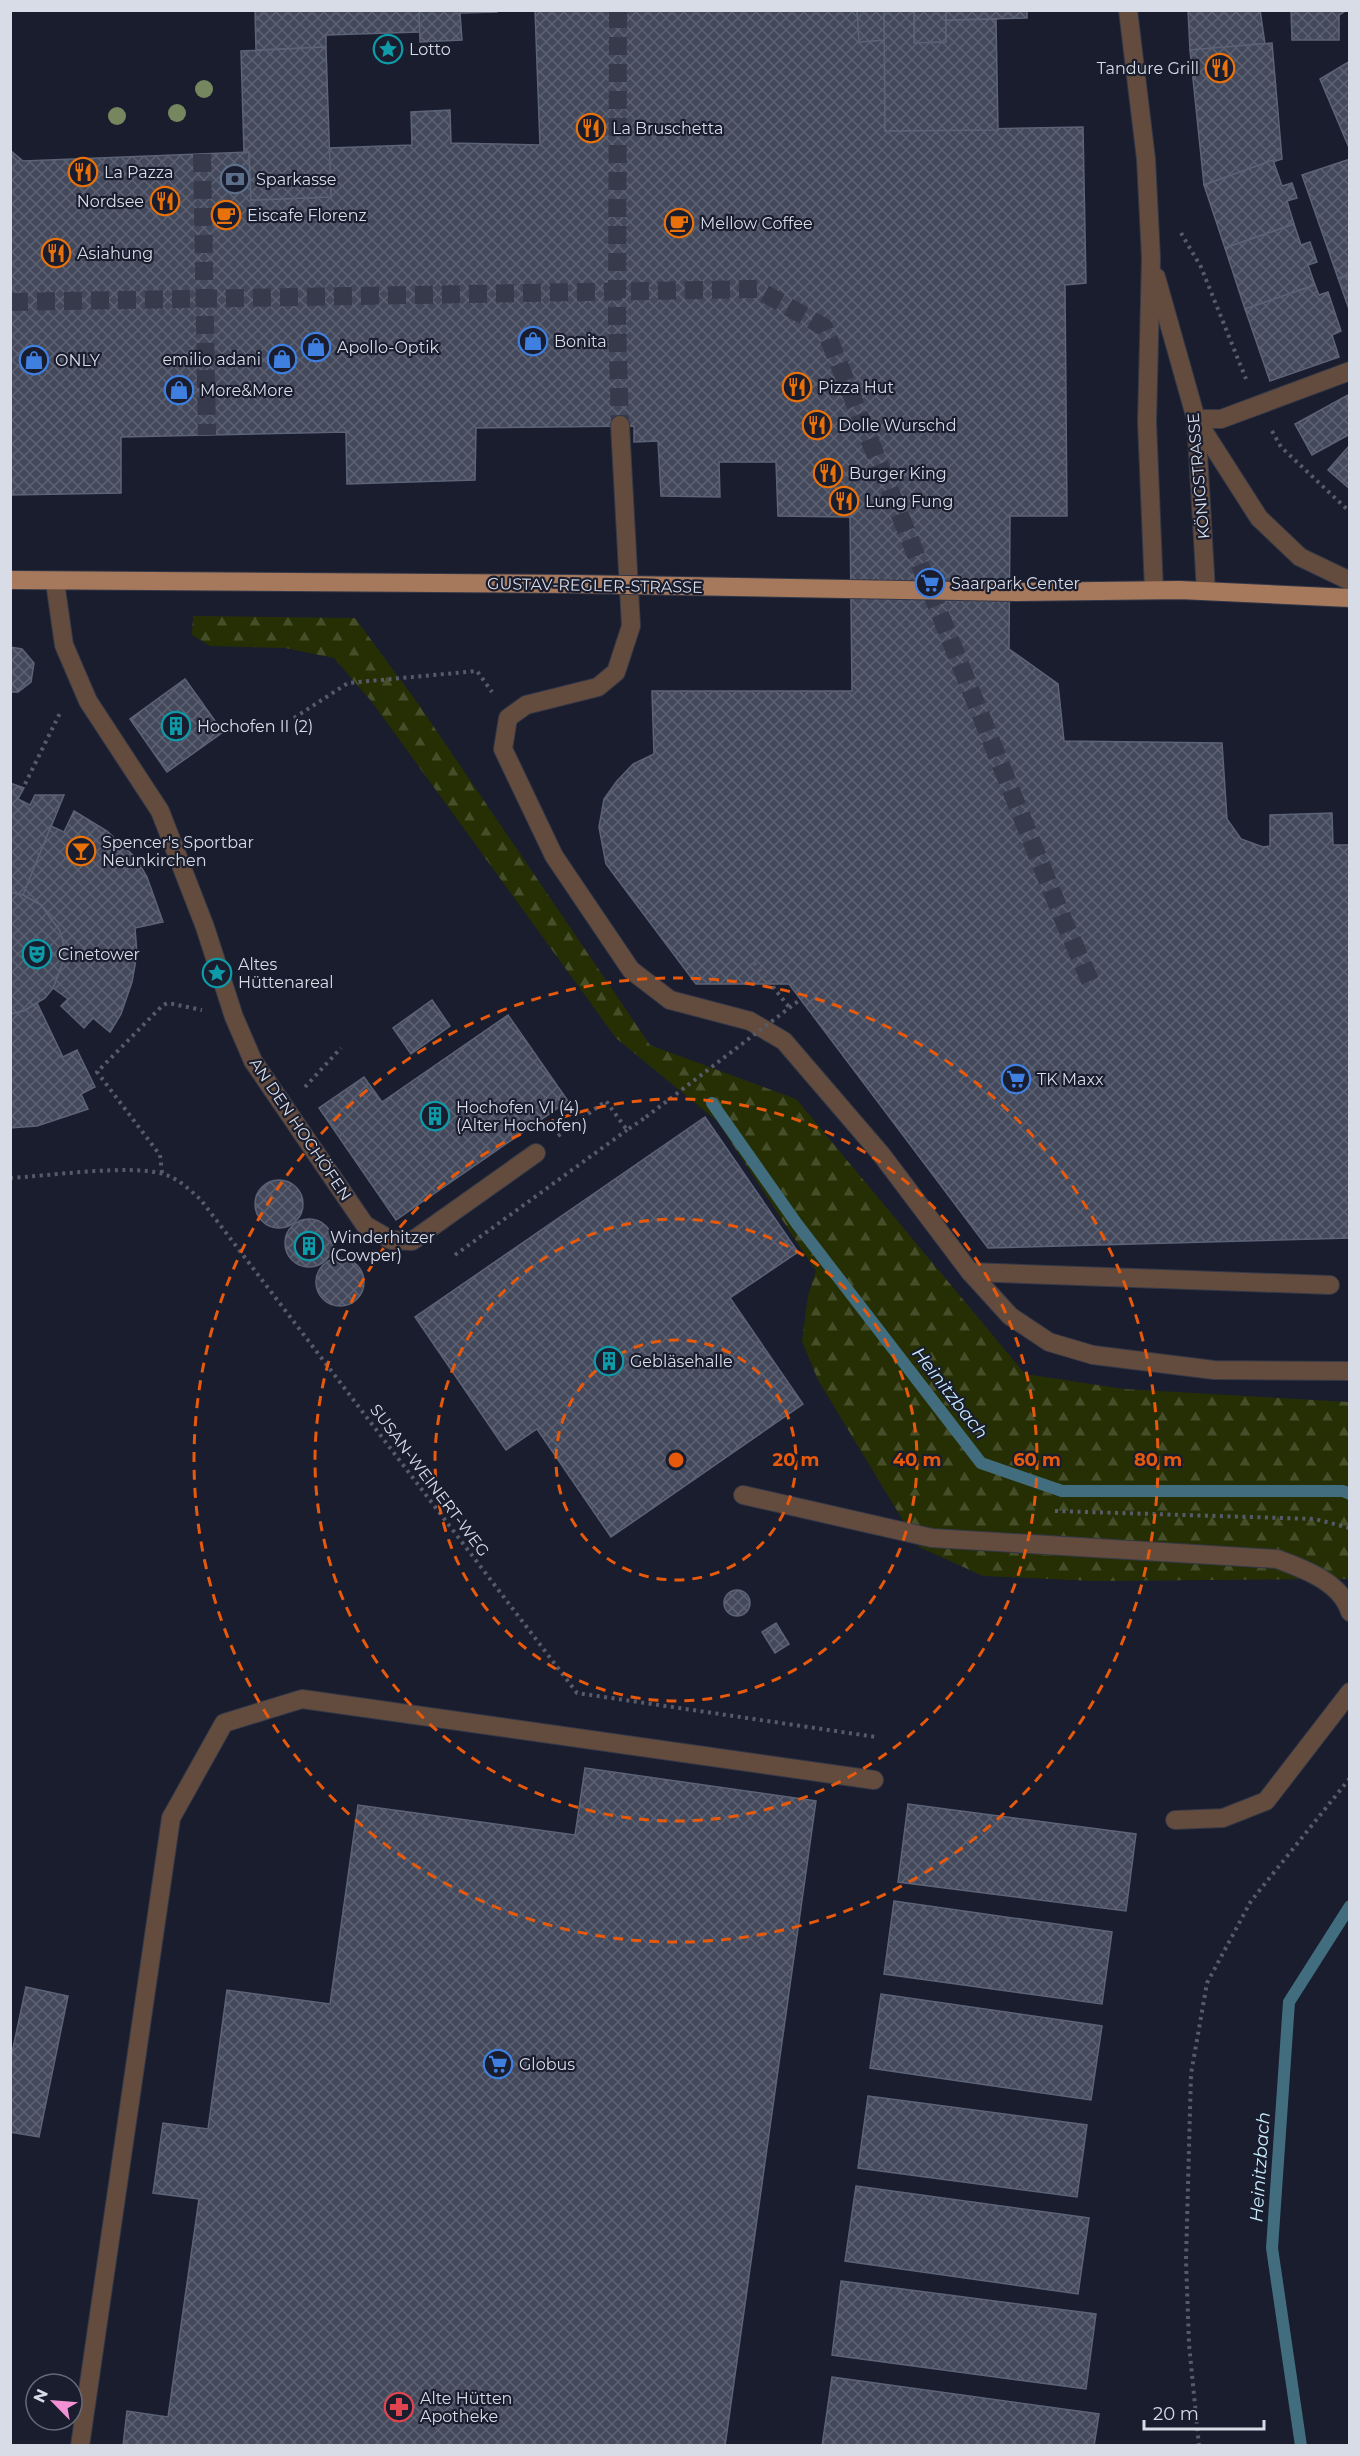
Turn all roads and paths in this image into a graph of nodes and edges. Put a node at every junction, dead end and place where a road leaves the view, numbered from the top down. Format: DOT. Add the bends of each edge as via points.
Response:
graph roads {
  1 [pos="1128,10"];
  2 [pos="1177,227"];
  3 [pos="1151,258"];
  4 [pos="1350,371"];
  5 [pos="1256,406"];
  6 [pos="1196,419"];
  7 [pos="620,426"];
  8 [pos="1350,512"];
  9 [pos="10,580"];
  10 [pos="1350,580"];
  11 [pos="55,582"];
  12 [pos="1154,590"];
  13 [pos="1206,591"];
  14 [pos="1350,598"];
  15 [pos="77,677"];
  16 [pos="294,718"];
  17 [pos="508,718"];
  18 [pos="25,784"];
  19 [pos="754,963"];
  20 [pos="801,999"];
  21 [pos="789,1008"];
  22 [pos="234,1017"];
  23 [pos="341,1048"];
  24 [pos="284,1109"];
  25 [pos="627,1130"];
  26 [pos="536,1153"];
  27 [pos="162,1173"];
  28 [pos="10,1178"];
  29 [pos="455,1255"];
  30 [pos="970,1272"];
  31 [pos="1330,1285"];
  32 [pos="1350,1371"];
  33 [pos="743,1495"];
  34 [pos="1055,1511"];
  35 [pos="1350,1528"];
  36 [pos="1350,1612"];
  37 [pos="1350,1692"];
  38 [pos="876,1737"];
  39 [pos="1350,1778"];
  40 [pos="874,1780"];
  41 [pos="1175,1820"];
  42 [pos="80,2445"];
  43 [pos="1199,2445"];
  1 -- 3 [label="street, KÖNIGSTRASSE" via="1146,159"];
  2 -- 5 [label="path" via="1201,267"];
  3 -- 6 [label="street, KÖNIGSTRASSE"];
  3 -- 12 [label="street, KÖNIGSTRASSE" via="1148,422"];
  4 -- 5 [label="street"];
  5 -- 6 [label="street" via="1221,419"];
  5 -- 8 [label="path" via="1281,447"];
  6 -- 10 [label="street" via="1259,518 1300,558"];
  6 -- 13 [label="street, KÖNIGSTRASSE"];
  7 -- 17 [label="street" via="631,626 616,672 598,687 526,705"];
  9 -- 11 [label="main road, GUSTAV-REGLER-STRASSE"];
  11 -- 12 [label="main road, GUSTAV-REGLER-STRASSE, bridge" via="573,584 1016,592"];
  11 -- 15 [label="street, AN DEN HOCHÖFEN" via="64,645"];
  12 -- 13 [label="main road, GUSTAV-REGLER-STRASSE"];
  13 -- 14 [label="main road"];
  15 -- 18 [label="path"];
  15 -- 22 [label="street, AN DEN HOCHÖFEN" via="88,701 160,810"];
  16 -- 17 [label="path" via="348,683 477,671"];
  17 -- 30 [label="street" via="503,749 554,856 631,970 670,1000 750,1021 784,1041 881,1154"];
  19 -- 21 [label="path"];
  20 -- 21 [label="path, bridge"];
  21 -- 25 [label="path, bridge"];
  22 -- 24 [label="street, AN DEN HOCHÖFEN" via="253,1061"];
  22 -- 27 [label="path" via="163,1005 97,1072 160,1155"];
  23 -- 24 [label="path"];
  24 -- 26 [label="street, AN DEN HOCHÖFEN" via="365,1225 391,1240 412,1241"];
  25 -- 26 [label="path" via="606,1101"];
  25 -- 29 [label="path"];
  27 -- 28 [label="path, SUSAN-WEINERT-WEG" via="128,1170"];
  27 -- 38 [label="path, SUSAN-WEINERT-WEG" via="201,1200 577,1693"];
  30 -- 31 [label="street"];
  30 -- 32 [label="street" via="1010,1316 1029,1329 1049,1342 1093,1355 1214,1370"];
  33 -- 36 [label="street" via="932,1538 1278,1558 1313,1572 1346,1601"];
  34 -- 35 [label="path" via="1315,1520"];
  37 -- 41 [label="street" via="1266,1801 1223,1818"];
  39 -- 43 [label="path" via="1251,1901 1207,1983 1191,2074 1186,2260"];
  40 -- 42 [label="street" via="302,1699 224,1723 171,1818"];
}
